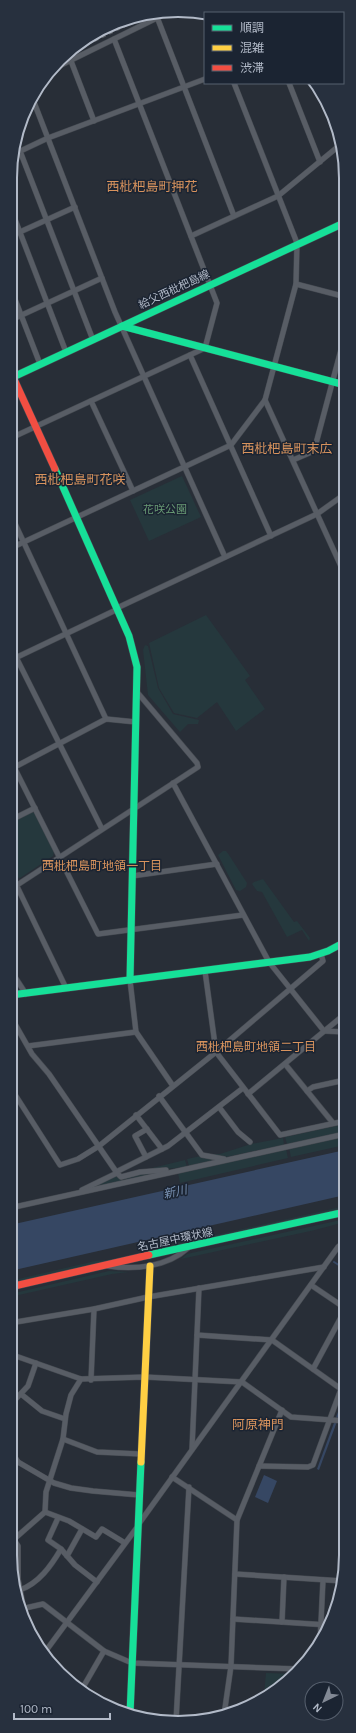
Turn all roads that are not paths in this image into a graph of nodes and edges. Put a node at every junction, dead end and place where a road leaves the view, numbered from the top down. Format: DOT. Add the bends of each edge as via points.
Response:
graph roads {
  1 [pos="158,17"];
  2 [pos="155,18"];
  3 [pos="114,39"];
  4 [pos="71,60"];
  5 [pos="65,63"];
  6 [pos="204,79"];
  7 [pos="234,84"];
  8 [pos="289,84"];
  9 [pos="184,87"];
  10 [pos="140,104"];
  11 [pos="35,105"];
  12 [pos="94,121"];
  13 [pos="48,138"];
  14 [pos="336,148"];
  15 [pos="20,151"];
  16 [pos="320,162"];
  17 [pos="278,196"];
  18 [pos="74,207"];
  19 [pos="234,216"];
  20 [pos="47,220"];
  21 [pos="17,224"];
  22 [pos="339,225"];
  23 [pos="20,232"];
  24 [pos="17,233"];
  25 [pos="191,236"];
  26 [pos="297,244"];
  27 [pos="102,278"];
  28 [pos="210,284"];
  29 [pos="296,284"];
  30 [pos="74,291"];
  31 [pos="339,295"];
  32 [pos="47,303"];
  33 [pos="17,305"];
  34 [pos="21,315"];
  35 [pos="17,317"];
  36 [pos="122,326"];
  37 [pos="93,340"];
  38 [pos="205,348"];
  39 [pos="66,352"];
  40 [pos="190,355"];
  41 [pos="339,356"];
  42 [pos="40,364"];
  43 [pos="275,367"];
  44 [pos="17,373"];
  45 [pos="145,376"];
  46 [pos="332,382"];
  47 [pos="339,384"];
  48 [pos="17,386"];
  49 [pos="265,400"];
  50 [pos="91,401"];
  51 [pos="36,427"];
  52 [pos="17,435"];
  53 [pos="231,445"];
  54 [pos="293,460"];
  55 [pos="185,467"];
  56 [pos="133,491"];
  57 [pos="339,498"];
  58 [pos="317,514"];
  59 [pos="78,518"];
  60 [pos="17,528"];
  61 [pos="271,536"];
  62 [pos="24,542"];
  63 [pos="17,545"];
  64 [pos="226,557"];
  65 [pos="339,562"];
  66 [pos="118,608"];
  67 [pos="66,633"];
  68 [pos="17,657"];
  69 [pos="17,666"];
  70 [pos="137,692"];
  71 [pos="106,719"];
  72 [pos="136,722"];
  73 [pos="60,744"];
  74 [pos="17,766"];
  75 [pos="17,777"];
  76 [pos="173,783"];
  77 [pos="35,808"];
  78 [pos="134,808"];
  79 [pos="17,817"];
  80 [pos="102,829"];
  81 [pos="59,857"];
  82 [pos="217,864"];
  83 [pos="132,876"];
  84 [pos="17,884"];
  85 [pos="17,887"];
  86 [pos="243,915"];
  87 [pos="131,930"];
  88 [pos="339,945"];
  89 [pos="321,954"];
  90 [pos="269,962"];
  91 [pos="205,971"];
  92 [pos="17,980"];
  93 [pos="130,980"];
  94 [pos="66,988"];
  95 [pos="290,989"];
  96 [pos="26,994"];
  97 [pos="17,995"];
  98 [pos="339,1019"];
  99 [pos="17,1028"];
  100 [pos="324,1031"];
  101 [pos="136,1032"];
  102 [pos="339,1032"];
  103 [pos="28,1046"];
  104 [pos="216,1052"];
  105 [pos="285,1064"];
  106 [pos="339,1081"];
  107 [pos="173,1086"];
  108 [pos="243,1088"];
  109 [pos="307,1091"];
  110 [pos="248,1094"];
  111 [pos="160,1096"];
  112 [pos="17,1098"];
  113 [pos="219,1107"];
  114 [pos="136,1115"];
  115 [pos="339,1122"];
  116 [pos="333,1123"];
  117 [pos="147,1129"];
  118 [pos="186,1133"];
  119 [pos="339,1135"];
  120 [pos="250,1142"];
  121 [pos="99,1146"];
  122 [pos="162,1149"];
  123 [pos="146,1156"];
  124 [pos="227,1160"];
  125 [pos="183,1169"];
  126 [pos="117,1172"];
  127 [pos="72,1194"];
  128 [pos="17,1206"];
  129 [pos="339,1213"];
  130 [pos="339,1246"];
  131 [pos="188,1248"];
  132 [pos="103,1265"];
  133 [pos="150,1266"];
  134 [pos="324,1267"];
  135 [pos="17,1285"];
  136 [pos="311,1285"];
  137 [pos="199,1288"];
  138 [pos="148,1297"];
  139 [pos="339,1305"];
  140 [pos="94,1308"];
  141 [pos="339,1320"];
  142 [pos="17,1322"];
  143 [pos="197,1335"];
  144 [pos="272,1340"];
  145 [pos="17,1357"];
  146 [pos="36,1364"];
  147 [pos="313,1369"];
  148 [pos="145,1377"];
  149 [pos="81,1379"];
  150 [pos="195,1379"];
  151 [pos="91,1380"];
  152 [pos="242,1382"];
  153 [pos="339,1388"];
  154 [pos="20,1394"];
  155 [pos="339,1395"];
  156 [pos="17,1397"];
  157 [pos="282,1410"];
  158 [pos="65,1419"];
  159 [pos="331,1420"];
  160 [pos="339,1421"];
  161 [pos="63,1439"];
  162 [pos="192,1449"];
  163 [pos="141,1454"];
  164 [pos="18,1462"];
  165 [pos="259,1466"];
  166 [pos="172,1477"];
  167 [pos="49,1480"];
  168 [pos="189,1487"];
  169 [pos="139,1495"];
  170 [pos="45,1512"];
  171 [pos="58,1518"];
  172 [pos="237,1520"];
  173 [pos="138,1526"];
  174 [pos="82,1529"];
  175 [pos="17,1537"];
  176 [pos="125,1543"];
  177 [pos="17,1544"];
  178 [pos="61,1549"];
  179 [pos="67,1556"];
  180 [pos="235,1574"];
  181 [pos="18,1576"];
  182 [pos="284,1577"];
  183 [pos="323,1580"];
  184 [pos="337,1581"];
  185 [pos="97,1582"];
  186 [pos="20,1590"];
  187 [pos="26,1608"];
  188 [pos="233,1619"];
  189 [pos="68,1622"];
  190 [pos="282,1622"];
  191 [pos="321,1624"];
  192 [pos="321,1628"];
  193 [pos="47,1649"];
  194 [pos="104,1651"];
  195 [pos="132,1663"];
  196 [pos="179,1664"];
  197 [pos="231,1666"];
  198 [pos="292,1669"];
  199 [pos="84,1686"];
  200 [pos="130,1709"];
  201 [pos="225,1709"];
  202 [pos="176,1716"];
  1 -- 9 [label="street"];
  2 -- 3 [label="street"];
  3 -- 4 [label="street"];
  3 -- 10 [label="street"];
  4 -- 5 [label="street"];
  4 -- 12 [label="street"];
  6 -- 9 [label="street"];
  7 -- 17 [label="street"];
  8 -- 16 [label="street"];
  9 -- 10 [label="street"];
  9 -- 19 [label="street"];
  10 -- 12 [label="street"];
  10 -- 25 [label="street"];
  11 -- 13 [label="street"];
  12 -- 13 [label="street"];
  13 -- 15 [label="street"];
  13 -- 18 [label="street"];
  14 -- 16 [label="street"];
  15 -- 20 [label="street"];
  16 -- 17 [label="street"];
  17 -- 19 [label="street"];
  17 -- 26 [label="street"];
  18 -- 20 [label="street"];
  18 -- 27 [label="street"];
  19 -- 25 [label="street"];
  20 -- 23 [label="street"];
  20 -- 30 [label="street"];
  21 -- 23 [label="street"];
  22 -- 26 [label="street, 給父西枇杷島線"];
  23 -- 24 [label="street"];
  23 -- 32 [label="street"];
  25 -- 28 [label="street"];
  26 -- 28 [label="street, 給父西枇杷島線"];
  26 -- 29 [label="street"];
  27 -- 30 [label="street"];
  27 -- 36 [label="street"];
  28 -- 36 [label="street, 給父西枇杷島線"];
  28 -- 38 [label="street" via="218,303"];
  29 -- 31 [label="street"];
  29 -- 43 [label="street"];
  30 -- 32 [label="street"];
  30 -- 37 [label="street"];
  32 -- 34 [label="street"];
  32 -- 39 [label="street"];
  33 -- 34 [label="street"];
  34 -- 35 [label="street"];
  34 -- 42 [label="street"];
  36 -- 37 [label="street, 給父西枇杷島線"];
  36 -- 38 [label="street"];
  36 -- 45 [label="street"];
  37 -- 39 [label="street, 給父西枇杷島線"];
  38 -- 40 [label="street"];
  38 -- 43 [label="street"];
  39 -- 42 [label="street, 給父西枇杷島線"];
  40 -- 45 [label="street"];
  40 -- 53 [label="street"];
  41 -- 46 [label="street"];
  42 -- 44 [label="street, 給父西枇杷島線"];
  43 -- 46 [label="street"];
  43 -- 49 [label="street"];
  45 -- 50 [label="street"];
  45 -- 55 [label="street"];
  46 -- 47 [label="street"];
  46 -- 54 [label="street" via="314,451"];
  48 -- 51 [label="street"];
  49 -- 53 [label="street"];
  49 -- 54 [label="street"];
  50 -- 51 [label="street"];
  50 -- 56 [label="street"];
  51 -- 52 [label="street"];
  51 -- 59 [label="street"];
  53 -- 55 [label="street"];
  53 -- 61 [label="street"];
  54 -- 58 [label="street"];
  55 -- 56 [label="street"];
  55 -- 64 [label="street"];
  56 -- 59 [label="street"];
  57 -- 58 [label="street"];
  58 -- 61 [label="street"];
  58 -- 65 [label="street"];
  59 -- 62 [label="street"];
  59 -- 66 [label="street"];
  60 -- 62 [label="street"];
  61 -- 64 [label="street"];
  62 -- 63 [label="street"];
  62 -- 67 [label="street"];
  64 -- 66 [label="street"];
  66 -- 67 [label="street"];
  66 -- 70 [label="street" via="134,650"];
  67 -- 68 [label="street"];
  67 -- 71 [label="street"];
  69 -- 73 [label="street"];
  70 -- 72 [label="street"];
  70 -- 76 [label="street" via="197,763 198,767"];
  71 -- 72 [label="street"];
  71 -- 73 [label="street"];
  72 -- 78 [label="street"];
  73 -- 74 [label="street"];
  73 -- 80 [label="street"];
  75 -- 77 [label="street"];
  76 -- 78 [label="street"];
  76 -- 82 [label="street"];
  77 -- 79 [label="street"];
  77 -- 81 [label="street"];
  78 -- 80 [label="street"];
  78 -- 83 [label="street"];
  80 -- 81 [label="street"];
  81 -- 84 [label="street"];
  81 -- 87 [label="street" via="98,934"];
  82 -- 83 [label="street"];
  82 -- 86 [label="street"];
  83 -- 87 [label="street"];
  85 -- 94 [label="street"];
  86 -- 87 [label="street"];
  86 -- 90 [label="street"];
  87 -- 93 [label="street"];
  88 -- 89 [label="street"];
  89 -- 90 [label="street"];
  89 -- 95 [label="street" via="323,961"];
  90 -- 91 [label="street"];
  90 -- 95 [label="street"];
  91 -- 93 [label="street"];
  91 -- 104 [label="street"];
  92 -- 96 [label="street"];
  93 -- 94 [label="street"];
  93 -- 101 [label="street"];
  94 -- 96 [label="street"];
  95 -- 100 [label="street"];
  95 -- 104 [label="street"];
  96 -- 97 [label="street"];
  98 -- 100 [label="street"];
  99 -- 103 [label="street"];
  100 -- 102 [label="street"];
  100 -- 105 [label="street"];
  101 -- 103 [label="street"];
  101 -- 107 [label="street"];
  103 -- 121 [label="street"];
  104 -- 107 [label="street"];
  104 -- 108 [label="street"];
  105 -- 109 [label="street"];
  105 -- 110 [label="street"];
  106 -- 109 [label="street" via="313,1087"];
  107 -- 111 [label="street"];
  108 -- 110 [label="street"];
  108 -- 113 [label="street"];
  109 -- 116 [label="street"];
  110 -- 116 [label="street" via="280,1135"];
  111 -- 114 [label="street"];
  111 -- 118 [label="street"];
  112 -- 121 [label="street" via="60,1165 78,1159"];
  113 -- 118 [label="street"];
  113 -- 120 [label="street" via="238,1132"];
  114 -- 117 [label="street"];
  114 -- 121 [label="street"];
  115 -- 116 [label="street"];
  117 -- 122 [label="street"];
  117 -- 123 [label="street" via="135,1136"];
  118 -- 122 [label="street"];
  118 -- 124 [label="street" via="202,1155"];
  119 -- 124 [label="street"];
  121 -- 126 [label="street"];
  122 -- 123 [label="street"];
  123 -- 126 [label="street"];
  124 -- 125 [label="street"];
  125 -- 126 [label="street" via="140,1172 121,1177"];
  125 -- 127 [label="street"];
  126 -- 127 [label="street"];
  127 -- 128 [label="street"];
  129 -- 131 [label="street, 名古屋中環状線"];
  130 -- 134 [label="street"];
  131 -- 132 [label="street, 名古屋中環状線"];
  131 -- 133 [label="street" via="178,1256"];
  132 -- 133 [label="street" via="121,1268"];
  132 -- 135 [label="street, 名古屋中環状線"];
  133 -- 138 [label="street"];
  134 -- 136 [label="street"];
  134 -- 137 [label="street"];
  136 -- 139 [label="street"];
  136 -- 144 [label="street"];
  137 -- 138 [label="street"];
  137 -- 143 [label="street"];
  138 -- 140 [label="street"];
  138 -- 148 [label="street"];
  140 -- 142 [label="street"];
  140 -- 151 [label="street"];
  141 -- 147 [label="street"];
  143 -- 144 [label="street"];
  143 -- 150 [label="street"];
  144 -- 147 [label="street"];
  144 -- 152 [label="street"];
  145 -- 146 [label="street"];
  146 -- 149 [label="street"];
  146 -- 154 [label="street" via="28,1386"];
  147 -- 153 [label="street"];
  148 -- 150 [label="street"];
  148 -- 151 [label="street"];
  148 -- 163 [label="street"];
  149 -- 151 [label="street"];
  149 -- 158 [label="street" via="72,1395"];
  150 -- 152 [label="street"];
  150 -- 162 [label="street"];
  152 -- 157 [label="street"];
  152 -- 162 [label="street"];
  154 -- 156 [label="street"];
  154 -- 158 [label="street" via="42,1411"];
  155 -- 159 [label="street"];
  157 -- 159 [label="street" via="291,1417"];
  157 -- 165 [label="street"];
  158 -- 161 [label="street"];
  159 -- 160 [label="street"];
  159 -- 165 [label="street" via="313,1465"];
  161 -- 163 [label="street" via="96,1452"];
  161 -- 167 [label="street"];
  162 -- 166 [label="street"];
  163 -- 169 [label="street"];
  164 -- 167 [label="street"];
  165 -- 172 [label="street"];
  166 -- 168 [label="street"];
  166 -- 173 [label="street"];
  167 -- 169 [label="street" via="72,1488"];
  167 -- 170 [label="street"];
  168 -- 172 [label="street"];
  168 -- 196 [label="street"];
  169 -- 173 [label="street"];
  170 -- 171 [label="street"];
  170 -- 175 [label="street"];
  171 -- 174 [label="street"];
  171 -- 178 [label="street" via="48,1540"];
  172 -- 180 [label="street"];
  173 -- 176 [label="street"];
  173 -- 195 [label="street"];
  174 -- 176 [label="street" via="96,1537 102,1529"];
  174 -- 179 [label="street"];
  176 -- 185 [label="street"];
  177 -- 181 [label="street"];
  178 -- 179 [label="street"];
  178 -- 186 [label="street" via="52,1565 31,1586"];
  179 -- 185 [label="street"];
  180 -- 182 [label="street"];
  180 -- 188 [label="street"];
  182 -- 183 [label="street"];
  182 -- 190 [label="street"];
  183 -- 184 [label="street"];
  183 -- 191 [label="street"];
  185 -- 189 [label="street"];
  187 -- 189 [label="street" via="43,1604"];
  188 -- 190 [label="street"];
  188 -- 197 [label="street"];
  189 -- 193 [label="street"];
  189 -- 194 [label="street"];
  190 -- 191 [label="street"];
  191 -- 192 [label="street"];
  194 -- 195 [label="street"];
  194 -- 199 [label="street"];
  195 -- 196 [label="street"];
  195 -- 200 [label="street"];
  196 -- 197 [label="street"];
  196 -- 202 [label="street"];
  197 -- 198 [label="street"];
  197 -- 201 [label="street"];
}
